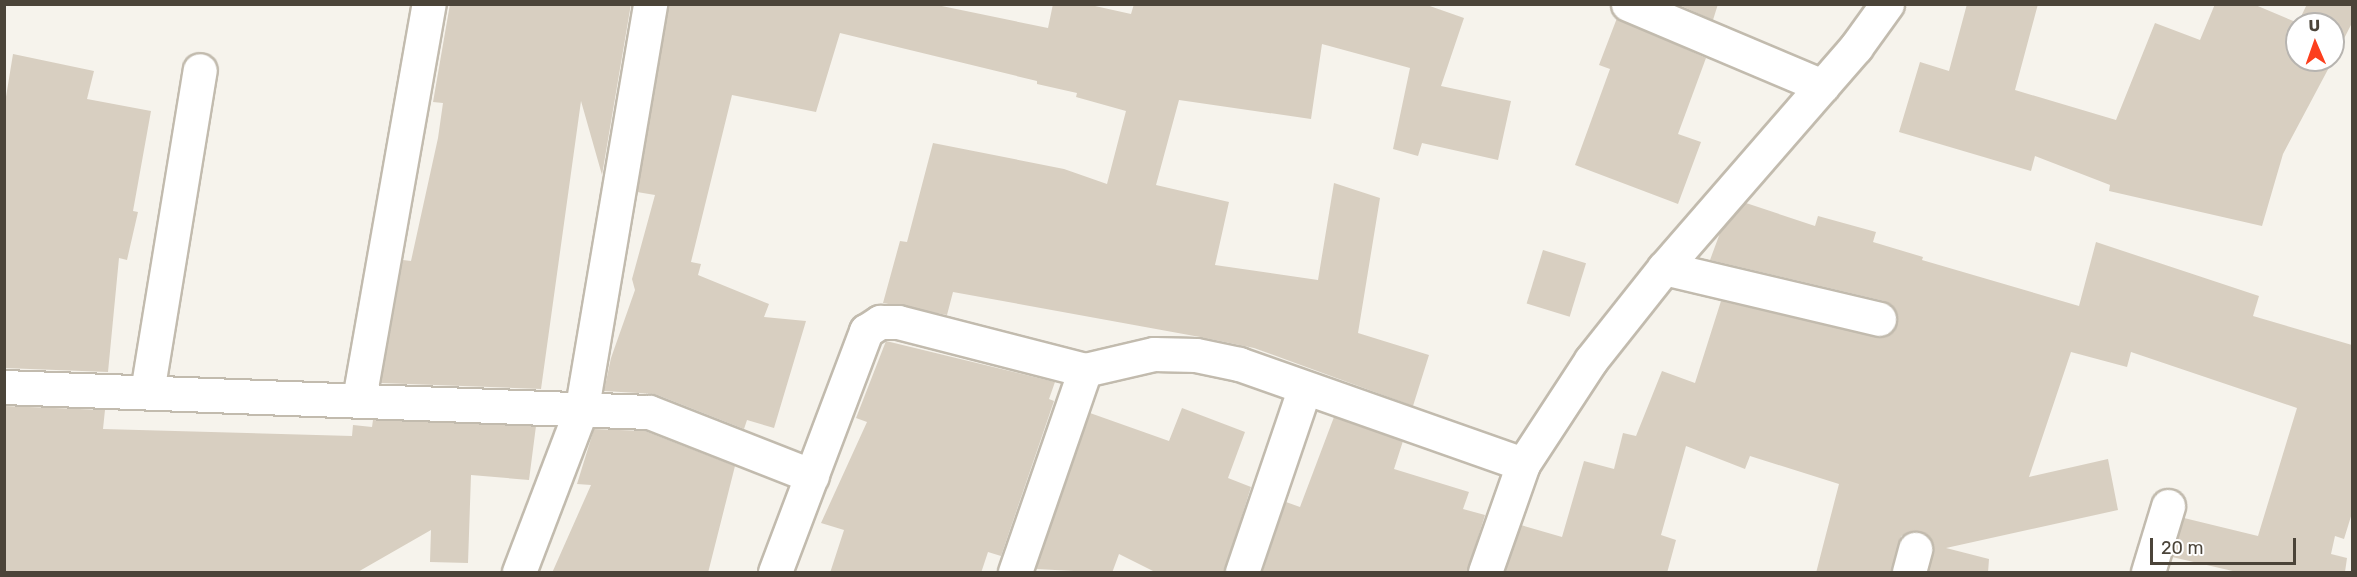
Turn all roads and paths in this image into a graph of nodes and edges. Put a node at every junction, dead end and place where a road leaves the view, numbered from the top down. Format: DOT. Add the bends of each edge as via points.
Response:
graph roads {
  1 [pos="429,4"];
  2 [pos="650,4"];
  3 [pos="1628,4"];
  4 [pos="1887,4"];
  5 [pos="200,70"];
  6 [pos="1822,86"];
  7 [pos="1664,268"];
  8 [pos="1879,320"];
  9 [pos="1085,370"];
  10 [pos="4,387"];
  11 [pos="1304,390"];
  12 [pos="147,392"];
  13 [pos="359,399"];
  14 [pos="582,407"];
  15 [pos="1523,464"];
  16 [pos="812,476"];
  17 [pos="2168,506"];
  18 [pos="519,573"];
  19 [pos="775,573"];
  20 [pos="1015,573"];
  21 [pos="1242,573"];
  22 [pos="1485,573"];
  23 [pos="2148,573"];
  1 -- 13 [label="street"];
  2 -- 14 [label="street"];
  3 -- 6 [label="street"];
  4 -- 6 [label="street"];
  5 -- 12 [label="street"];
  6 -- 7 [label="street"];
  7 -- 8 [label="street"];
  7 -- 15 [label="street" via="1606,339"];
  9 -- 11 [label="street" via="1154,354 1196,355 1239,364"];
  9 -- 16 [label="street" via="898,322 872,325 866,331"];
  9 -- 20 [label="street"];
  10 -- 12 [label="street"];
  11 -- 15 [label="street"];
  11 -- 21 [label="street"];
  12 -- 13 [label="street"];
  13 -- 14 [label="street"];
  14 -- 16 [label="street" via="658,414"];
  14 -- 18 [label="street"];
  15 -- 22 [label="street"];
  16 -- 19 [label="street"];
  17 -- 23 [label="street"];
}
